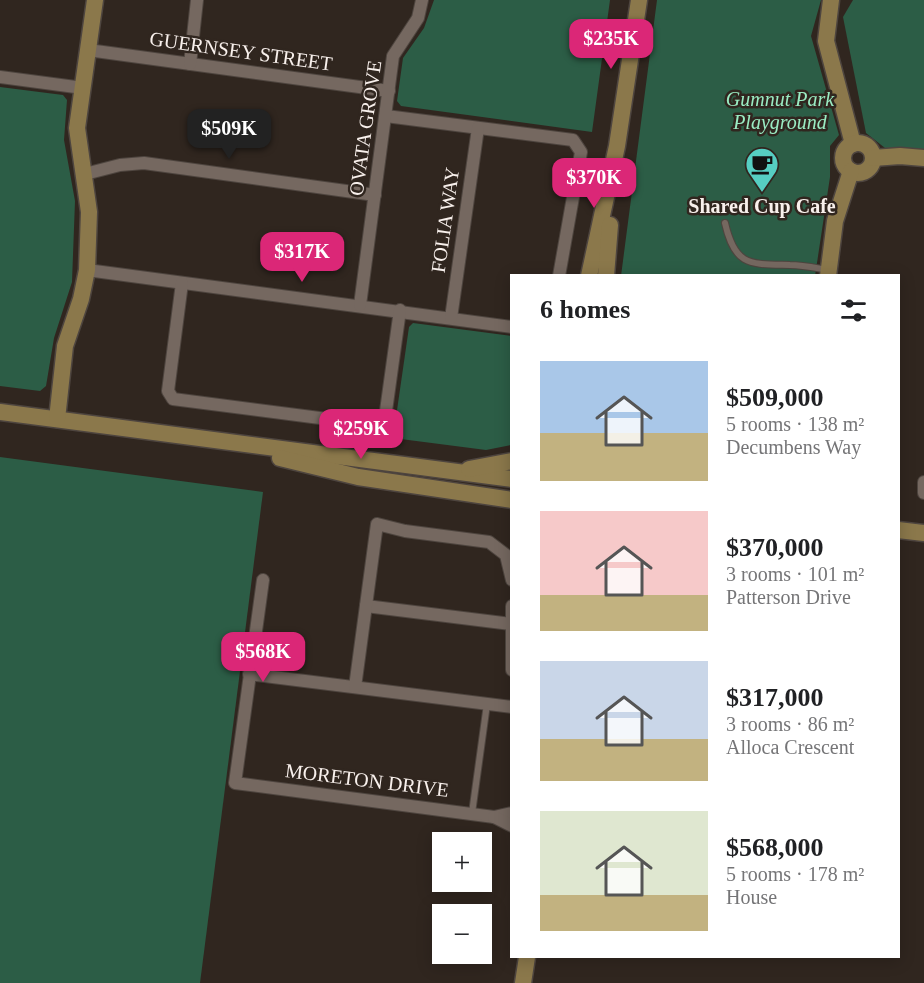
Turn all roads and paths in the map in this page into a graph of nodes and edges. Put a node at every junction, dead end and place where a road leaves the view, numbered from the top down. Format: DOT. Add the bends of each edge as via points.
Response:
graph roads {
  1 [pos="95,0"];
  2 [pos="197,0"];
  3 [pos="422,0"];
  4 [pos="639,0"];
  5 [pos="831,0"];
  6 [pos="88,50"];
  7 [pos="190,64"];
  8 [pos="0,76"];
  9 [pos="83,88"];
  10 [pos="389,91"];
  11 [pos="386,116"];
  12 [pos="478,128"];
  13 [pos="853,144"];
  14 [pos="617,146"];
  15 [pos="873,158"];
  16 [pos="924,158"];
  17 [pos="852,171"];
  18 [pos="85,174"];
  19 [pos="375,195"];
  20 [pos="725,223"];
  21 [pos="87,270"];
  22 [pos="828,273"];
  23 [pos="559,274"];
  24 [pos="589,274"];
  25 [pos="606,274"];
  26 [pos="182,283"];
  27 [pos="360,305"];
  28 [pos="400,310"];
  29 [pos="451,318"];
  30 [pos="510,327"];
  31 [pos="0,412"];
  32 [pos="57,418"];
  33 [pos="207,439"];
  34 [pos="510,461"];
  35 [pos="453,471"];
  36 [pos="510,479"];
  37 [pos="924,482"];
  38 [pos="924,494"];
  39 [pos="510,500"];
  40 [pos="900,530"];
  41 [pos="924,533"];
  42 [pos="900,540"];
  43 [pos="924,541"];
  44 [pos="510,572"];
  45 [pos="263,580"];
  46 [pos="366,606"];
  47 [pos="510,624"];
  48 [pos="249,674"];
  49 [pos="355,687"];
  50 [pos="487,704"];
  51 [pos="510,707"];
  52 [pos="472,813"];
  53 [pos="510,813"];
  54 [pos="494,817"];
  55 [pos="510,825"];
  56 [pos="527,958"];
  57 [pos="523,983"];
  1 -- 6 [label="street"];
  2 -- 7 [label="street"];
  3 -- 10 [label="street, OVATA GROVE" via="418,18 393,56"];
  4 -- 14 [label="street"];
  5 -- 13 [label="street" via="826,41"];
  6 -- 7 [label="street, GUERNSEY STREET"];
  6 -- 9 [label="street"];
  7 -- 10 [label="street, GUERNSEY STREET"];
  8 -- 9 [label="street"];
  9 -- 18 [label="street" via="77,128"];
  10 -- 11 [label="street, OVATA GROVE"];
  11 -- 12 [label="street"];
  11 -- 19 [label="street, OVATA GROVE"];
  12 -- 23 [label="street" via="573,140 581,152"];
  12 -- 29 [label="street, FOLIA WAY"];
  13 -- 15 [label="street" via="867,146"];
  13 -- 17 [label="street" via="843,156 844,164"];
  14 -- 24 [label="street"];
  14 -- 25 [label="street"];
  15 -- 16 [label="street"];
  15 -- 17 [label="street" via="866,170"];
  17 -- 22 [label="street" via="835,221"];
  18 -- 19 [label="street" via="144,163"];
  18 -- 21 [label="street" via="89,212"];
  19 -- 27 [label="street, OVATA GROVE"];
  20 -- 22 [label="lane" via="733,249 752,264"];
  21 -- 26 [label="street"];
  21 -- 32 [label="street" via="65,346"];
  26 -- 27 [label="street"];
  26 -- 28 [label="street" via="168,391 172,399 374,425 383,423 385,418"];
  27 -- 28 [label="street"];
  28 -- 29 [label="street"];
  29 -- 30 [label="street"];
  31 -- 32 [label="street"];
  32 -- 33 [label="street"];
  33 -- 35 [label="street"];
  33 -- 39 [label="street" via="358,477"];
  34 -- 35 [label="street"];
  35 -- 36 [label="street"];
  37 -- 38 [label="street"];
  40 -- 41 [label="street"];
  42 -- 43 [label="street"];
  44 -- 46 [label="street" via="506,555 489,542 377,524"];
  45 -- 48 [label="street"];
  46 -- 47 [label="street"];
  46 -- 49 [label="street"];
  48 -- 49 [label="street"];
  48 -- 52 [label="street, MORETON DRIVE" via="236,783"];
  49 -- 50 [label="street"];
  50 -- 51 [label="street"];
  50 -- 52 [label="lane"];
  52 -- 54 [label="street, MORETON DRIVE"];
  53 -- 54 [label="street, MORETON DRIVE"];
  54 -- 55 [label="street, MORETON DRIVE"];
  56 -- 57 [label="street"];
}
